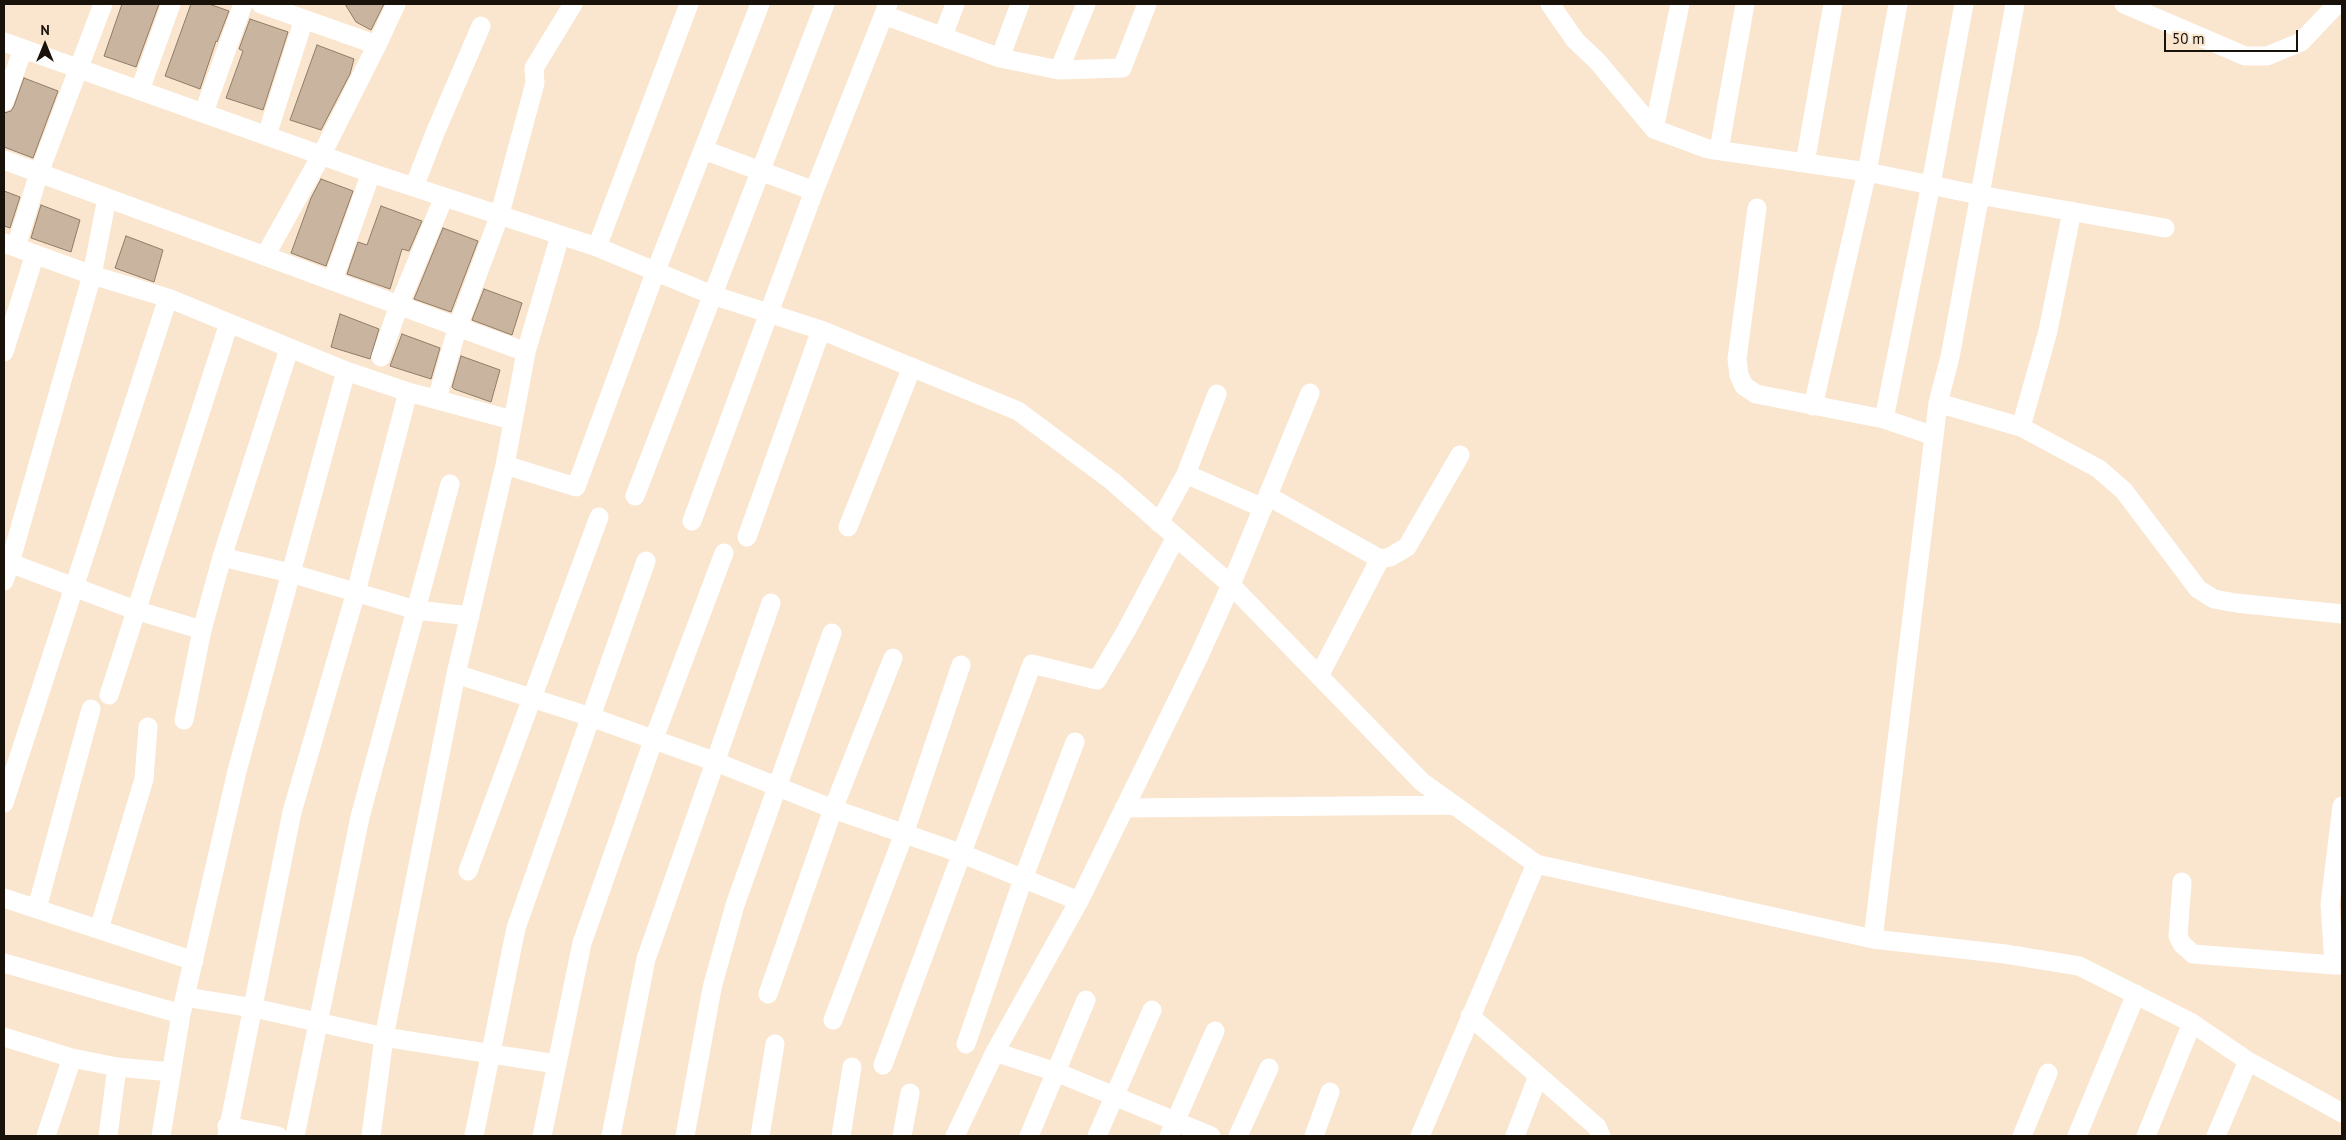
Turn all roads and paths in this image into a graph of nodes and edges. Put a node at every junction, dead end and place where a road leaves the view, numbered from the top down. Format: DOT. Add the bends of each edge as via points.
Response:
graph roads {
  1 [pos="102,4"];
  2 [pos="171,4"];
  3 [pos="243,4"];
  4 [pos="261,4"];
  5 [pos="396,4"];
  6 [pos="573,4"];
  7 [pos="689,4"];
  8 [pos="760,4"];
  9 [pos="825,4"];
  10 [pos="955,4"];
  11 [pos="1020,4"];
  12 [pos="1086,4"];
  13 [pos="1148,4"];
  14 [pos="1550,4"];
  15 [pos="1680,4"];
  16 [pos="1745,4"];
  17 [pos="1833,4"];
  18 [pos="1898,4"];
  19 [pos="1964,4"];
  20 [pos="2014,4"];
  21 [pos="2124,4"];
  22 [pos="2337,4"];
  23 [pos="886,9"];
  24 [pos="304,19"];
  25 [pos="482,26"];
  26 [pos="943,36"];
  27 [pos="4,42"];
  28 [pos="377,46"];
  29 [pos="23,49"];
  30 [pos="1000,58"];
  31 [pos="78,68"];
  32 [pos="1059,70"];
  33 [pos="140,90"];
  34 [pos="4,102"];
  35 [pos="204,112"];
  36 [pos="1654,129"];
  37 [pos="267,135"];
  38 [pos="704,150"];
  39 [pos="1718,150"];
  40 [pos="322,154"];
  41 [pos="4,160"];
  42 [pos="1805,163"];
  43 [pos="1867,172"];
  44 [pos="39,173"];
  45 [pos="370,173"];
  46 [pos="761,173"];
  47 [pos="1931,184"];
  48 [pos="414,188"];
  49 [pos="814,191"];
  50 [pos="1979,195"];
  51 [pos="444,197"];
  52 [pos="107,198"];
  53 [pos="1757,208"];
  54 [pos="2072,212"];
  55 [pos="499,217"];
  56 [pos="2165,228"];
  57 [pos="560,236"];
  58 [pos="10,245"];
  59 [pos="597,247"];
  60 [pos="35,254"];
  61 [pos="265,256"];
  62 [pos="655,273"];
  63 [pos="92,275"];
  64 [pos="333,280"];
  65 [pos="712,295"];
  66 [pos="168,298"];
  67 [pos="399,305"];
  68 [pos="769,314"];
  69 [pos="229,323"];
  70 [pos="457,329"];
  71 [pos="821,330"];
  72 [pos="290,349"];
  73 [pos="4,352"];
  74 [pos="526,352"];
  75 [pos="381,357"];
  76 [pos="912,367"];
  77 [pos="346,371"];
  78 [pos="408,392"];
  79 [pos="1310,393"];
  80 [pos="1217,394"];
  81 [pos="437,399"];
  82 [pos="1938,403"];
  83 [pos="1813,406"];
  84 [pos="1884,419"];
  85 [pos="512,420"];
  86 [pos="2021,427"];
  87 [pos="1934,436"];
  88 [pos="1460,455"];
  89 [pos="505,465"];
  90 [pos="1186,474"];
  91 [pos="450,484"];
  92 [pos="635,496"];
  93 [pos="1265,502"];
  94 [pos="599,517"];
  95 [pos="692,521"];
  96 [pos="1159,523"];
  97 [pos="848,527"];
  98 [pos="747,537"];
  99 [pos="1176,537"];
  100 [pos="724,553"];
  101 [pos="222,557"];
  102 [pos="1380,559"];
  103 [pos="646,561"];
  104 [pos="7,562"];
  105 [pos="290,573"];
  106 [pos="4,581"];
  107 [pos="1231,585"];
  108 [pos="73,587"];
  109 [pos="356,592"];
  110 [pos="771,603"];
  111 [pos="135,610"];
  112 [pos="416,610"];
  113 [pos="2342,614"];
  114 [pos="470,616"];
  115 [pos="202,630"];
  116 [pos="832,633"];
  117 [pos="893,658"];
  118 [pos="961,665"];
  119 [pos="456,674"];
  120 [pos="1319,676"];
  121 [pos="109,695"];
  122 [pos="532,698"];
  123 [pos="91,709"];
  124 [pos="591,717"];
  125 [pos="184,720"];
  126 [pos="148,727"];
  127 [pos="653,741"];
  128 [pos="1074,742"];
  129 [pos="716,762"];
  130 [pos="778,786"];
  131 [pos="4,803"];
  132 [pos="1453,805"];
  133 [pos="2342,806"];
  134 [pos="1124,808"];
  135 [pos="833,810"];
  136 [pos="904,834"];
  137 [pos="960,853"];
  138 [pos="1536,864"];
  139 [pos="468,870"];
  140 [pos="1022,878"];
  141 [pos="2182,882"];
  142 [pos="4,898"];
  143 [pos="1078,901"];
  144 [pos="38,908"];
  145 [pos="99,929"];
  146 [pos="1873,939"];
  147 [pos="194,961"];
  148 [pos="4,963"];
  149 [pos="2338,965"];
  150 [pos="768,994"];
  151 [pos="2136,994"];
  152 [pos="1086,1000"];
  153 [pos="183,1006"];
  154 [pos="254,1008"];
  155 [pos="1152,1010"];
  156 [pos="1470,1016"];
  157 [pos="833,1020"];
  158 [pos="318,1023"];
  159 [pos="2192,1023"];
  160 [pos="1214,1031"];
  161 [pos="4,1037"];
  162 [pos="384,1037"];
  163 [pos="775,1044"];
  164 [pos="966,1044"];
  165 [pos="995,1052"];
  166 [pos="492,1054"];
  167 [pos="72,1058"];
  168 [pos="2248,1061"];
  169 [pos="556,1064"];
  170 [pos="883,1065"];
  171 [pos="116,1067"];
  172 [pos="852,1067"];
  173 [pos="1269,1068"];
  174 [pos="171,1072"];
  175 [pos="1056,1072"];
  176 [pos="2048,1073"];
  177 [pos="1538,1076"];
  178 [pos="1330,1092"];
  179 [pos="910,1093"];
  180 [pos="1116,1096"];
  181 [pos="2342,1113"];
  182 [pos="1172,1128"];
  183 [pos="227,1131"];
  184 [pos="1597,1133"];
  185 [pos="46,1136"];
  186 [pos="108,1136"];
  187 [pos="161,1136"];
  188 [pos="278,1136"];
  189 [pos="295,1136"];
  190 [pos="370,1136"];
  191 [pos="474,1136"];
  192 [pos="542,1136"];
  193 [pos="612,1136"];
  194 [pos="685,1136"];
  195 [pos="760,1136"];
  196 [pos="841,1136"];
  197 [pos="902,1136"];
  198 [pos="955,1136"];
  199 [pos="1029,1136"];
  200 [pos="1097,1136"];
  201 [pos="1211,1136"];
  202 [pos="1238,1136"];
  203 [pos="1314,1136"];
  204 [pos="1420,1136"];
  205 [pos="1515,1136"];
  206 [pos="2022,1136"];
  207 [pos="2077,1136"];
  208 [pos="2146,1136"];
  209 [pos="2216,1136"];
  1 -- 31 [label="street"];
  2 -- 33 [label="street"];
  3 -- 35 [label="street"];
  4 -- 24 [label="street"];
  5 -- 28 [label="street"];
  6 -- 55 [label="street" via="534,68 535,83"];
  7 -- 59 [label="street"];
  8 -- 38 [label="street"];
  9 -- 46 [label="street"];
  10 -- 26 [label="street"];
  11 -- 30 [label="street"];
  12 -- 32 [label="street"];
  13 -- 32 [label="street" via="1122,68"];
  14 -- 36 [label="street" via="1575,40 1598,62"];
  15 -- 36 [label="street"];
  16 -- 39 [label="street"];
  17 -- 42 [label="street"];
  18 -- 43 [label="street"];
  19 -- 47 [label="street"];
  20 -- 50 [label="street"];
  21 -- 22 [label="street" via="2245,56 2267,56 2301,42"];
  23 -- 26 [label="street"];
  23 -- 49 [label="street"];
  24 -- 28 [label="street"];
  24 -- 37 [label="street"];
  25 -- 48 [label="street"];
  26 -- 30 [label="street"];
  27 -- 29 [label="street"];
  28 -- 40 [label="street"];
  29 -- 31 [label="street"];
  29 -- 34 [label="street"];
  30 -- 32 [label="street"];
  31 -- 33 [label="street"];
  31 -- 44 [label="street"];
  33 -- 35 [label="street"];
  35 -- 37 [label="street"];
  36 -- 39 [label="street"];
  37 -- 40 [label="street"];
  38 -- 46 [label="street"];
  38 -- 62 [label="street"];
  39 -- 42 [label="street"];
  40 -- 45 [label="street"];
  40 -- 61 [label="street"];
  41 -- 44 [label="street"];
  42 -- 43 [label="street"];
  43 -- 47 [label="street"];
  43 -- 83 [label="street"];
  44 -- 52 [label="street"];
  44 -- 58 [label="street"];
  45 -- 48 [label="street"];
  45 -- 64 [label="street"];
  46 -- 49 [label="street"];
  46 -- 65 [label="street"];
  47 -- 50 [label="street"];
  47 -- 84 [label="street"];
  48 -- 51 [label="street"];
  49 -- 68 [label="street"];
  50 -- 54 [label="street"];
  50 -- 82 [label="street" via="1950,357"];
  51 -- 55 [label="street"];
  51 -- 67 [label="street"];
  52 -- 61 [label="street"];
  52 -- 63 [label="street"];
  53 -- 83 [label="street" via="1737,358 1739,374 1744,386 1756,394"];
  54 -- 56 [label="street"];
  54 -- 86 [label="street" via="2048,331"];
  55 -- 57 [label="street"];
  55 -- 70 [label="street"];
  57 -- 59 [label="street"];
  57 -- 74 [label="street"];
  58 -- 60 [label="street"];
  59 -- 62 [label="street"];
  60 -- 63 [label="street"];
  60 -- 73 [label="street"];
  61 -- 64 [label="street"];
  62 -- 65 [label="street"];
  62 -- 89 [label="street" via="576,487"];
  63 -- 66 [label="street"];
  63 -- 104 [label="street"];
  64 -- 67 [label="street"];
  65 -- 68 [label="street"];
  65 -- 92 [label="street"];
  66 -- 69 [label="street"];
  66 -- 108 [label="street"];
  67 -- 70 [label="street"];
  67 -- 75 [label="street"];
  68 -- 71 [label="street"];
  68 -- 95 [label="street"];
  69 -- 72 [label="street"];
  69 -- 111 [label="street"];
  70 -- 74 [label="street"];
  70 -- 81 [label="street"];
  71 -- 76 [label="street"];
  71 -- 98 [label="street"];
  72 -- 77 [label="street"];
  72 -- 101 [label="street"];
  74 -- 85 [label="street"];
  76 -- 96 [label="street" via="1018,411 1112,481"];
  76 -- 97 [label="street"];
  77 -- 78 [label="street"];
  77 -- 105 [label="street"];
  78 -- 81 [label="street"];
  78 -- 109 [label="street"];
  79 -- 93 [label="street"];
  80 -- 90 [label="street"];
  81 -- 85 [label="street"];
  82 -- 86 [label="street"];
  82 -- 87 [label="street"];
  83 -- 84 [label="street"];
  84 -- 87 [label="street"];
  85 -- 89 [label="street"];
  86 -- 113 [label="street" via="2099,468 2124,491 2198,589 2214,599"];
  87 -- 146 [label="street"];
  88 -- 102 [label="street" via="1407,547 1390,558"];
  89 -- 114 [label="street"];
  90 -- 93 [label="street"];
  90 -- 96 [label="street"];
  91 -- 112 [label="street"];
  93 -- 102 [label="street"];
  93 -- 107 [label="street"];
  94 -- 122 [label="street"];
  96 -- 99 [label="street"];
  99 -- 107 [label="street"];
  99 -- 137 [label="street" via="1097,680 1032,664"];
  100 -- 127 [label="street"];
  101 -- 105 [label="street"];
  101 -- 115 [label="street"];
  102 -- 120 [label="street"];
  103 -- 124 [label="street"];
  104 -- 106 [label="street"];
  104 -- 108 [label="street"];
  105 -- 109 [label="street"];
  105 -- 147 [label="street" via="237,771"];
  107 -- 120 [label="street"];
  107 -- 134 [label="street"];
  108 -- 111 [label="street"];
  108 -- 131 [label="street"];
  109 -- 112 [label="street"];
  109 -- 154 [label="street" via="292,812"];
  110 -- 129 [label="street"];
  111 -- 115 [label="street"];
  111 -- 121 [label="street"];
  112 -- 114 [label="street"];
  112 -- 158 [label="street" via="360,817"];
  114 -- 119 [label="street"];
  115 -- 125 [label="street"];
  116 -- 130 [label="street"];
  117 -- 135 [label="street"];
  118 -- 136 [label="street"];
  119 -- 122 [label="street"];
  119 -- 162 [label="street"];
  120 -- 132 [label="street" via="1422,782"];
  122 -- 124 [label="street"];
  122 -- 139 [label="street"];
  123 -- 144 [label="street"];
  124 -- 127 [label="street"];
  124 -- 166 [label="street" via="516,928"];
  126 -- 145 [label="street" via="144,779"];
  127 -- 129 [label="street"];
  127 -- 169 [label="street" via="582,944"];
  128 -- 140 [label="street"];
  129 -- 130 [label="street"];
  129 -- 193 [label="street" via="646,959"];
  130 -- 135 [label="street"];
  130 -- 194 [label="street" via="735,905 712,988"];
  132 -- 134 [label="street"];
  132 -- 138 [label="street"];
  133 -- 149 [label="street" via="2330,904"];
  134 -- 143 [label="street"];
  135 -- 136 [label="street"];
  135 -- 150 [label="street"];
  136 -- 137 [label="street"];
  136 -- 157 [label="street"];
  137 -- 140 [label="street"];
  137 -- 170 [label="street"];
  138 -- 146 [label="street"];
  138 -- 156 [label="street"];
  140 -- 143 [label="street"];
  140 -- 164 [label="street"];
  141 -- 149 [label="street" via="2178,936 2193,954"];
  142 -- 144 [label="street"];
  143 -- 165 [label="street"];
  144 -- 145 [label="street"];
  145 -- 147 [label="street"];
  146 -- 151 [label="street" via="2079,966"];
  147 -- 153 [label="street"];
  148 -- 153 [label="street"];
  151 -- 159 [label="street"];
  151 -- 207 [label="street"];
  152 -- 175 [label="street"];
  153 -- 154 [label="street"];
  153 -- 174 [label="street"];
  154 -- 158 [label="street"];
  154 -- 183 [label="street"];
  155 -- 180 [label="street"];
  156 -- 177 [label="street"];
  156 -- 204 [label="street"];
  158 -- 162 [label="street"];
  158 -- 189 [label="street"];
  159 -- 168 [label="street"];
  159 -- 208 [label="street"];
  160 -- 182 [label="street"];
  161 -- 167 [label="street"];
  162 -- 166 [label="street"];
  162 -- 190 [label="street"];
  163 -- 195 [label="street"];
  165 -- 175 [label="street"];
  165 -- 198 [label="street"];
  166 -- 169 [label="street"];
  166 -- 191 [label="street"];
  167 -- 171 [label="street"];
  167 -- 185 [label="street"];
  168 -- 181 [label="street"];
  168 -- 209 [label="street"];
  169 -- 192 [label="street"];
  171 -- 174 [label="street"];
  171 -- 186 [label="street"];
  172 -- 196 [label="street"];
  173 -- 202 [label="street"];
  174 -- 187 [label="street"];
  175 -- 180 [label="street"];
  175 -- 199 [label="street"];
  176 -- 206 [label="street"];
  177 -- 184 [label="street"];
  177 -- 205 [label="street"];
  178 -- 203 [label="street"];
  179 -- 197 [label="street"];
  180 -- 182 [label="street"];
  180 -- 200 [label="street"];
  182 -- 201 [label="street"];
  183 -- 188 [label="street"];
}
